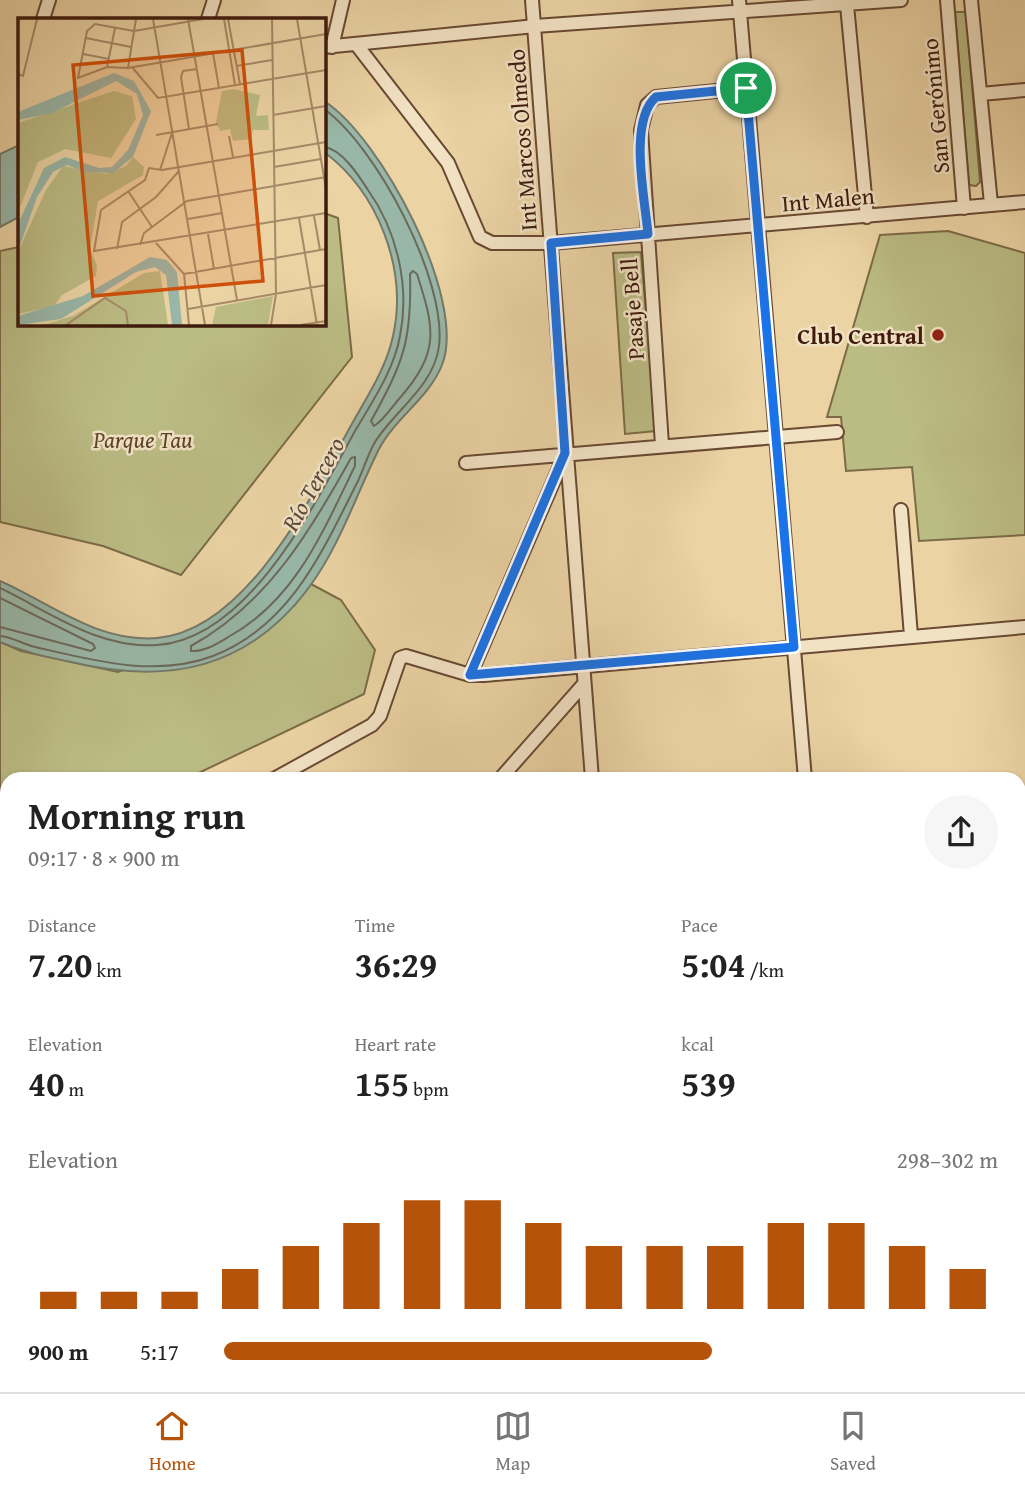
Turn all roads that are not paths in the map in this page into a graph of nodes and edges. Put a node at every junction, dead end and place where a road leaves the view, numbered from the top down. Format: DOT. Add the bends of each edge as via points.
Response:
graph roads {
  1 [pos="49,0"];
  2 [pos="214,0"];
  3 [pos="343,0"];
  4 [pos="532,0"];
  5 [pos="901,0"];
  6 [pos="947,0"];
  7 [pos="971,0"];
  8 [pos="847,5"];
  9 [pos="739,6"];
  10 [pos="43,18"];
  11 [pos="208,18"];
  12 [pos="535,26"];
  13 [pos="356,44"];
  14 [pos="328,47"];
  15 [pos="746,88"];
  16 [pos="1025,90"];
  17 [pos="981,94"];
  18 [pos="1025,202"];
  19 [pos="991,204"];
  20 [pos="964,208"];
  21 [pos="866,217"];
  22 [pos="759,225"];
  23 [pos="648,234"];
  24 [pos="551,243"];
  25 [pos="837,432"];
  26 [pos="778,436"];
  27 [pos="662,444"];
  28 [pos="565,453"];
  29 [pos="466,463"];
  30 [pos="901,510"];
  31 [pos="1025,627"];
  32 [pos="911,636"];
  33 [pos="794,647"];
  34 [pos="582,667"];
  35 [pos="470,675"];
  36 [pos="583,685"];
  37 [pos="287,772"];
  38 [pos="506,772"];
  39 [pos="591,772"];
  40 [pos="804,772"];
  1 -- 10 [label="street"];
  2 -- 11 [label="street"];
  3 -- 14 [label="street"];
  4 -- 12 [label="street, Int Marcos Olmedo"];
  5 -- 8 [label="street"];
  6 -- 20 [label="street, San Gerónimo"];
  7 -- 17 [label="street, San Gerónimo"];
  8 -- 9 [label="street"];
  8 -- 21 [label="street"];
  9 -- 12 [label="street"];
  9 -- 15 [label="street"];
  12 -- 13 [label="street"];
  12 -- 24 [label="street, Int Marcos Olmedo"];
  13 -- 14 [label="street"];
  13 -- 24 [label="street, Int Malen" via="448,163 480,237 492,243"];
  15 -- 22 [label="street"];
  15 -- 23 [label="street, Pasaje Bell" via="656,97 647,105 640,140"];
  16 -- 17 [label="street"];
  17 -- 19 [label="street, San Gerónimo"];
  18 -- 19 [label="street, Int Malen"];
  19 -- 20 [label="street, Int Malen"];
  20 -- 21 [label="street, Int Malen"];
  21 -- 22 [label="street, Int Malen"];
  22 -- 23 [label="street, Int Malen"];
  22 -- 26 [label="street"];
  23 -- 24 [label="street, Int Malen"];
  23 -- 27 [label="street, Pasaje Bell"];
  24 -- 28 [label="street, Int Marcos Olmedo"];
  25 -- 26 [label="street"];
  26 -- 27 [label="street"];
  26 -- 33 [label="street"];
  27 -- 28 [label="street"];
  28 -- 29 [label="street"];
  28 -- 34 [label="street, Int Marcos Olmedo"];
  28 -- 35 [label="street"];
  30 -- 32 [label="street"];
  31 -- 32 [label="street"];
  32 -- 33 [label="street"];
  33 -- 34 [label="street"];
  33 -- 40 [label="street"];
  34 -- 35 [label="street"];
  34 -- 36 [label="street, Int Marcos Olmedo"];
  35 -- 37 [label="street" via="400,658 380,716 372,725"];
  36 -- 38 [label="street"];
  36 -- 39 [label="street, Int Marcos Olmedo"];
}
